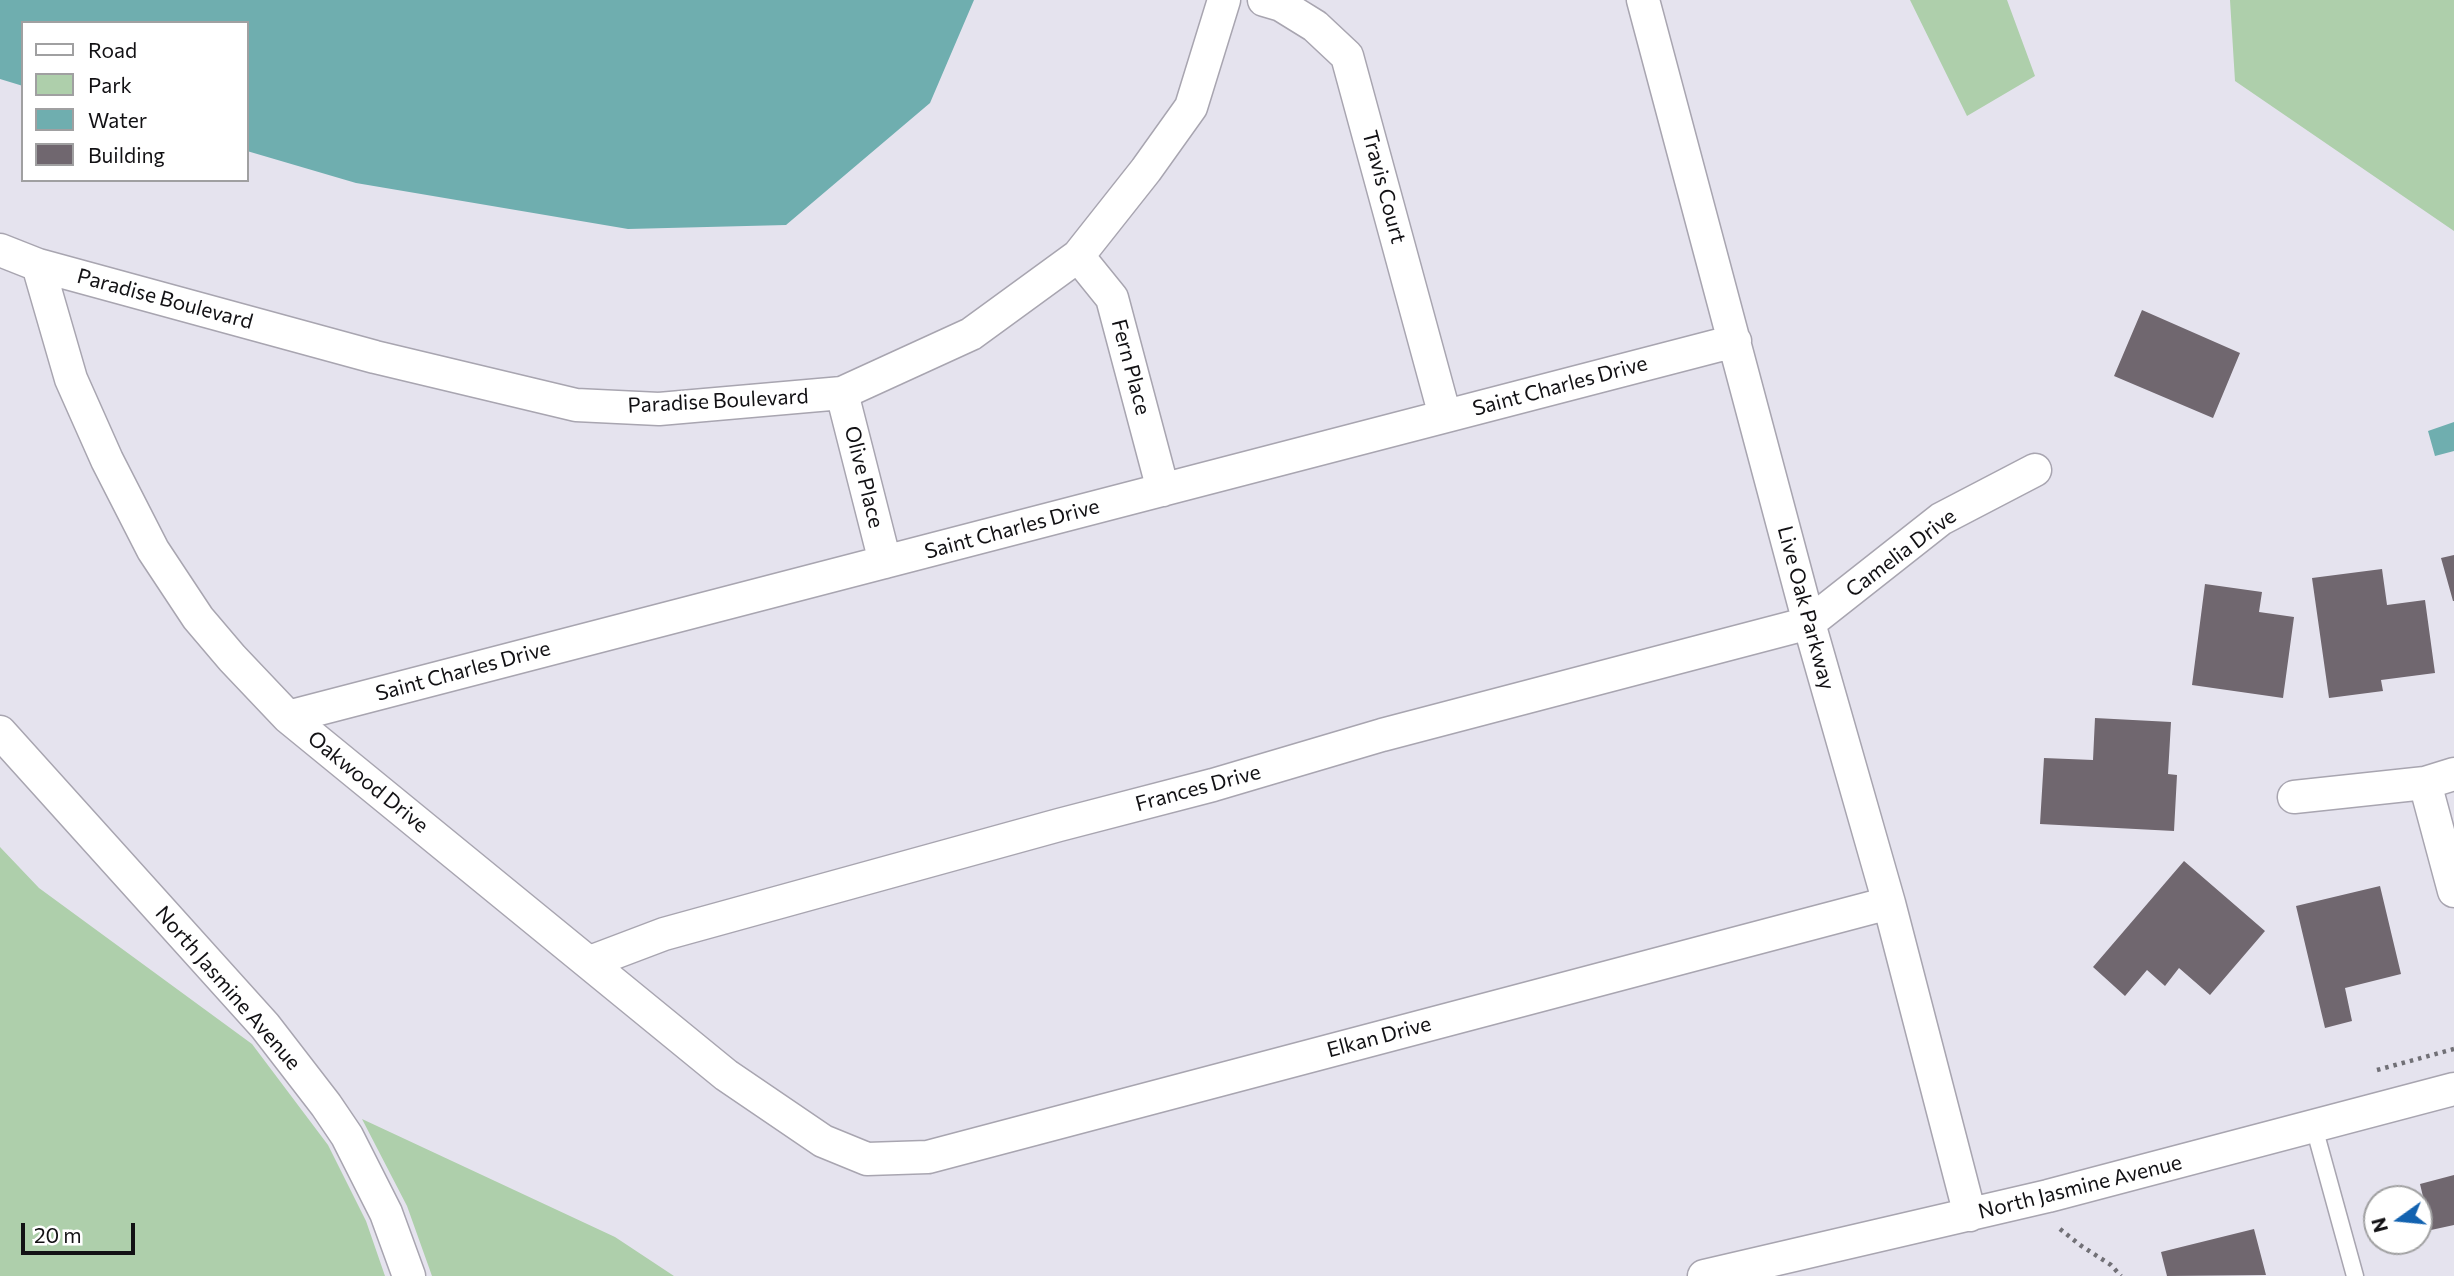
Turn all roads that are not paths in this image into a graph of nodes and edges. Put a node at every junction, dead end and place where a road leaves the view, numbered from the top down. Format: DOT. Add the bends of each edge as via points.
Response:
graph roads {
  1 [pos="1224,0"];
  2 [pos="1265,0"];
  3 [pos="1643,0"];
  4 [pos="0,250"];
  5 [pos="1078,256"];
  6 [pos="38,265"];
  7 [pos="1735,341"];
  8 [pos="842,393"];
  9 [pos="1445,416"];
  10 [pos="2035,470"];
  11 [pos="1163,489"];
  12 [pos="885,562"];
  13 [pos="1809,623"];
  14 [pos="288,717"];
  15 [pos="0,732"];
  16 [pos="2440,778"];
  17 [pos="2294,797"];
  18 [pos="2454,891"];
  19 [pos="1889,903"];
  20 [pos="590,962"];
  21 [pos="2454,1089"];
  22 [pos="2314,1127"];
  23 [pos="867,1159"];
  24 [pos="1970,1215"];
  25 [pos="409,1276"];
  26 [pos="1704,1276"];
  27 [pos="2355,1276"];
  1 -- 5 [label="street, Paradise Boulevard" via="1191,107"];
  2 -- 9 [label="street, Travis Court" via="1315,26 1347,56"];
  3 -- 7 [label="street, Live Oak Parkway"];
  4 -- 6 [label="street, Paradise Boulevard"];
  5 -- 8 [label="street, Paradise Boulevard" via="971,334"];
  5 -- 11 [label="street, Fern Place" via="1112,298"];
  6 -- 8 [label="street, Paradise Boulevard" via="375,357 576,405 659,409"];
  6 -- 14 [label="street, Oakwood Drive" via="71,379 153,550 198,618"];
  7 -- 9 [label="street, Saint Charles Drive"];
  7 -- 13 [label="street, Live Oak Parkway"];
  8 -- 12 [label="street, Olive Place"];
  9 -- 11 [label="street, Saint Charles Drive"];
  10 -- 13 [label="street, Camelia Drive" via="1941,519"];
  11 -- 12 [label="street, Saint Charles Drive"];
  12 -- 14 [label="street, Saint Charles Drive"];
  13 -- 19 [label="street, Live Oak Parkway"];
  13 -- 20 [label="street, Frances Drive" via="1382,735 664,934"];
  14 -- 20 [label="street, Oakwood Drive"];
  15 -- 25 [label="street, North Jasmine Avenue" via="265,1026 326,1105 386,1213"];
  16 -- 17 [label="street"];
  16 -- 18 [label="street"];
  19 -- 23 [label="street, Elkan Drive" via="928,1157"];
  19 -- 24 [label="street, Live Oak Parkway"];
  20 -- 23 [label="street, Oakwood Drive" via="726,1075 824,1141"];
  21 -- 22 [label="street, North Jasmine Avenue"];
  22 -- 24 [label="street, North Jasmine Avenue"];
  22 -- 27 [label="lane"];
  24 -- 26 [label="street, North Jasmine Avenue"];
}
